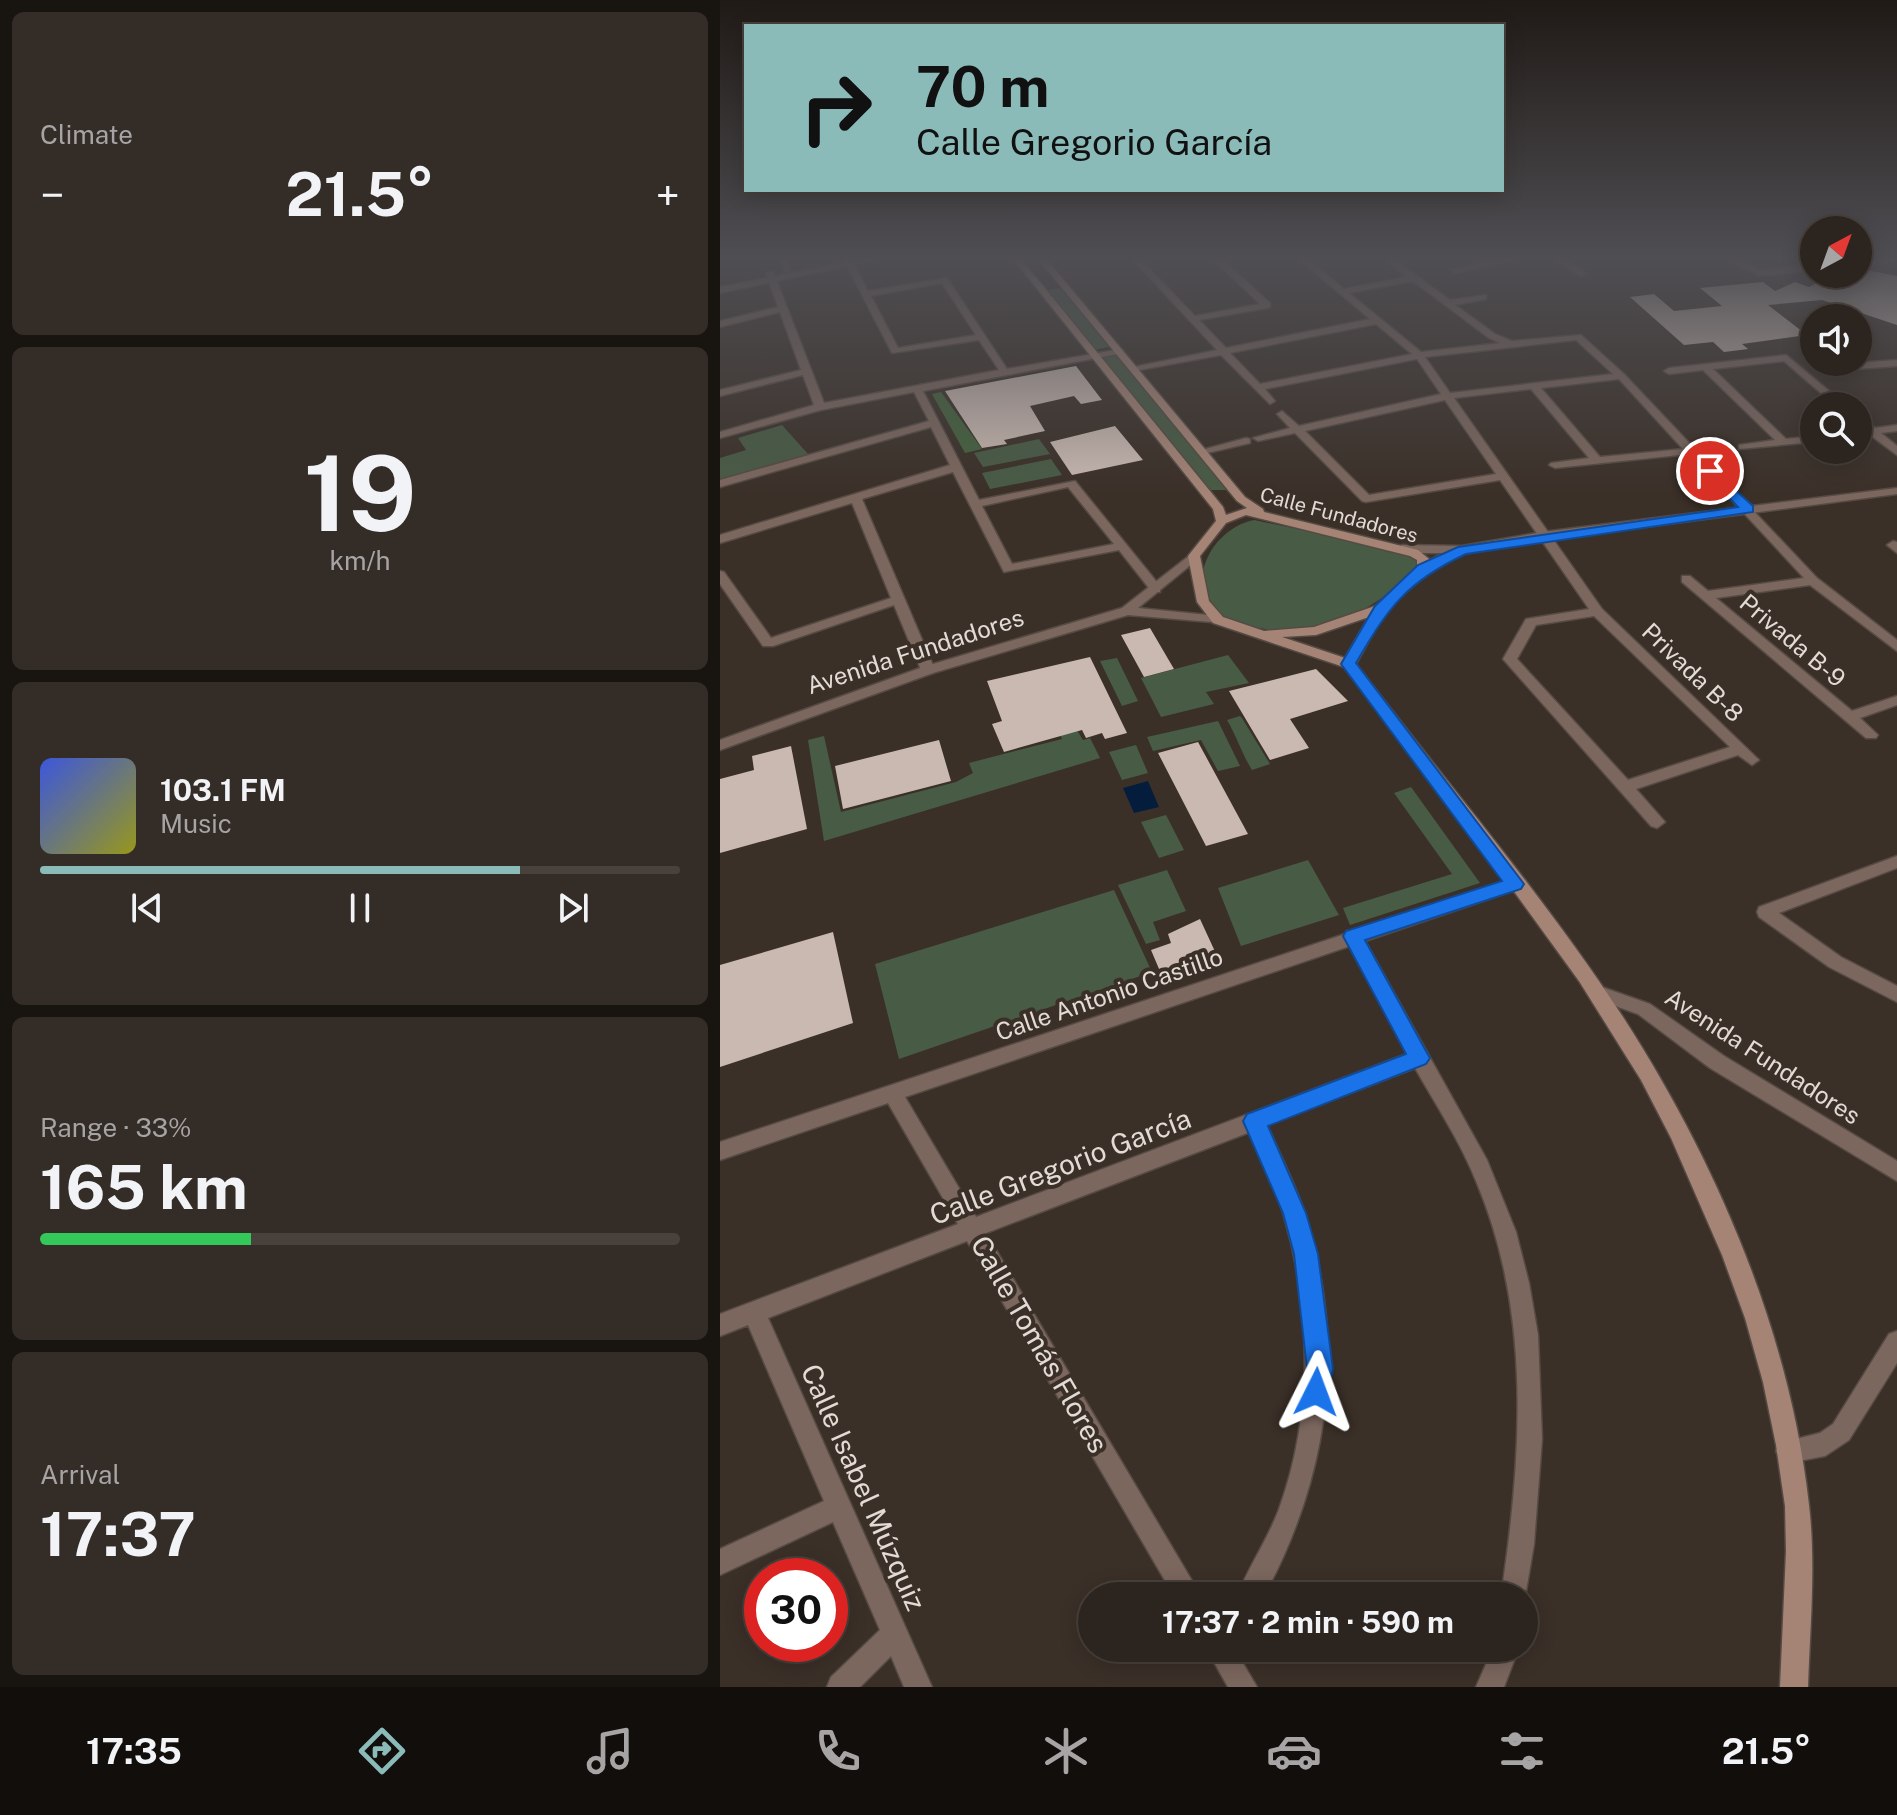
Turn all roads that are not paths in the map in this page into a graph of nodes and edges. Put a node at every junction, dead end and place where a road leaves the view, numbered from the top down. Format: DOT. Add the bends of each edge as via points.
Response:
graph roads {
  1 [pos="795,339"];
  2 [pos="889,339"];
  3 [pos="971,339"];
  4 [pos="983,339"];
  5 [pos="1080,339"];
  6 [pos="1108,339"];
  7 [pos="1211,339"];
  8 [pos="1289,339"];
  9 [pos="1398,339"];
  10 [pos="1499,339"];
  11 [pos="1562,339"];
  12 [pos="1580,339"];
  13 [pos="1514,344"];
  14 [pos="1118,351"];
  15 [pos="1223,352"];
  16 [pos="1093,355"];
  17 [pos="1419,355"];
  18 [pos="1897,363"];
  19 [pos="1872,365"];
  20 [pos="1883,365"];
  21 [pos="1705,367"];
  22 [pos="1137,369"];
  23 [pos="807,371"];
  24 [pos="1669,371"];
  25 [pos="1006,374"];
  26 [pos="1897,375"];
  27 [pos="1621,376"];
  28 [pos="1534,386"];
  29 [pos="1257,388"];
  30 [pos="918,390"];
  31 [pos="1826,392"];
  32 [pos="720,393"];
  33 [pos="1447,396"];
  34 [pos="1270,401"];
  35 [pos="820,407"];
  36 [pos="1282,414"];
  37 [pos="934,423"];
  38 [pos="1897,428"];
  39 [pos="1296,429"];
  40 [pos="1872,431"];
  41 [pos="720,435"];
  42 [pos="1800,441"];
  43 [pos="1784,443"];
  44 [pos="1743,447"];
  45 [pos="1203,451"];
  46 [pos="1691,451"];
  47 [pos="1897,452"];
  48 [pos="1597,461"];
  49 [pos="1555,465"];
  50 [pos="957,467"];
  51 [pos="1500,477"];
  52 [pos="720,484"];
  53 [pos="1230,486"];
  54 [pos="1205,491"];
  55 [pos="1897,491"];
  56 [pos="856,498"];
  57 [pos="975,504"];
  58 [pos="1748,509"];
  59 [pos="1264,514"];
  60 [pos="1222,521"];
  61 [pos="1543,536"];
  62 [pos="720,539"];
  63 [pos="1121,546"];
  64 [pos="1402,549"];
  65 [pos="1462,550"];
  66 [pos="1194,556"];
  67 [pos="1423,568"];
  68 [pos="720,575"];
  69 [pos="1686,579"];
  70 [pos="1813,581"];
  71 [pos="1156,589"];
  72 [pos="1706,595"];
  73 [pos="897,600"];
  74 [pos="1380,609"];
  75 [pos="1127,611"];
  76 [pos="1597,612"];
  77 [pos="1218,620"];
  78 [pos="1269,634"];
  79 [pos="1897,647"];
  80 [pos="1349,664"];
  81 [pos="928,670"];
  82 [pos="1897,700"];
  83 [pos="1849,717"];
  84 [pos="1871,735"];
  85 [pos="720,745"];
  86 [pos="1739,749"];
  87 [pos="1752,760"];
  88 [pos="1624,787"];
  89 [pos="1657,822"];
  90 [pos="1896,864"];
  91 [pos="1515,884"];
  92 [pos="1353,936"];
  93 [pos="1596,992"];
  94 [pos="1897,995"];
  95 [pos="1419,1058"];
  96 [pos="892,1093"];
  97 [pos="1255,1121"];
  98 [pos="720,1151"];
  99 [pos="1897,1172"];
  100 [pos="972,1229"];
  101 [pos="754,1312"];
  102 [pos="720,1325"];
  103 [pos="1897,1342"];
  104 [pos="1788,1451"];
  105 [pos="840,1506"];
  106 [pos="720,1562"];
  107 [pos="1180,1582"];
  108 [pos="1258,1582"];
  109 [pos="1516,1582"];
  110 [pos="895,1633"];
  111 [pos="1228,1662"];
  112 [pos="1500,1662"];
  113 [pos="841,1687"];
  114 [pos="918,1687"];
  115 [pos="1243,1687"];
  116 [pos="1490,1687"];
  117 [pos="1794,1687"];
  1 -- 23 [label="street"];
  2 -- 3 [label="street" via="895,351"];
  4 -- 25 [label="street"];
  5 -- 16 [label="main road"];
  6 -- 14 [label="main road"];
  7 -- 15 [label="street"];
  8 -- 15 [label="street"];
  9 -- 17 [label="street, Privada B-8"];
  10 -- 13 [label="street"];
  11 -- 13 [label="street"];
  12 -- 27 [label="street"];
  13 -- 17 [label="street"];
  14 -- 16 [label="street"];
  14 -- 22 [label="main road"];
  15 -- 22 [label="street"];
  15 -- 29 [label="street"];
  16 -- 25 [label="street"];
  16 -- 54 [label="main road"];
  17 -- 29 [label="street"];
  17 -- 33 [label="street, Privada B-8"];
  18 -- 20 [label="street"];
  19 -- 20 [label="street"];
  20 -- 26 [label="street"];
  21 -- 24 [label="street"];
  21 -- 31 [label="street" via="1786,358"];
  21 -- 43 [label="street"];
  22 -- 45 [label="main road"];
  23 -- 32 [label="street"];
  23 -- 35 [label="street"];
  25 -- 30 [label="street"];
  27 -- 28 [label="street"];
  27 -- 46 [label="street"];
  28 -- 33 [label="street"];
  28 -- 48 [label="street"];
  29 -- 34 [label="street"];
  30 -- 35 [label="street"];
  30 -- 37 [label="street"];
  33 -- 39 [label="street"];
  33 -- 51 [label="street, Privada B-8"];
  35 -- 41 [label="street"];
  36 -- 39 [label="street"];
  37 -- 50 [label="street"];
  37 -- 52 [label="street"];
  38 -- 40 [label="street"];
  39 -- 45 [label="street"];
  39 -- 51 [label="street" via="1366,499"];
  40 -- 47 [label="street"];
  42 -- 43 [label="street"];
  43 -- 44 [label="street"];
  45 -- 53 [label="main road"];
  46 -- 48 [label="street"];
  46 -- 58 [label="street"];
  48 -- 49 [label="street"];
  50 -- 56 [label="street"];
  50 -- 57 [label="street"];
  51 -- 61 [label="street, Privada B-8"];
  53 -- 54 [label="main road" via="1223,495"];
  53 -- 59 [label="main road"];
  54 -- 60 [label="main road"];
  55 -- 58 [label="street"];
  56 -- 62 [label="street"];
  56 -- 73 [label="street"];
  57 -- 63 [label="street" via="1071,483"];
  57 -- 63 [label="street" via="1008,569"];
  58 -- 61 [label="street"];
  58 -- 70 [label="street"];
  59 -- 60 [label="main road, Calle Fundadores" via="1239,512"];
  59 -- 64 [label="main road, Calle Fundadores"];
  60 -- 66 [label="main road"];
  61 -- 65 [label="street"];
  61 -- 76 [label="street, Privada B-8"];
  63 -- 71 [label="street"];
  64 -- 65 [label="street"];
  64 -- 67 [label="main road, Calle Fundadores" via="1423,559"];
  65 -- 67 [label="street"];
  66 -- 71 [label="street"];
  66 -- 77 [label="main road" via="1203,602"];
  67 -- 74 [label="main road, Calle Fundadores"];
  68 -- 73 [label="street" via="768,643"];
  69 -- 72 [label="street, Privada B-9"];
  70 -- 72 [label="street, Privada B-9"];
  70 -- 79 [label="street"];
  71 -- 75 [label="street"];
  72 -- 83 [label="street, Privada B-9"];
  73 -- 81 [label="street"];
  74 -- 78 [label="main road, Calle Fundadores" via="1316,631"];
  74 -- 80 [label="main road, Calle Fundadores"];
  75 -- 77 [label="street, Calle Fundadores"];
  75 -- 81 [label="street, Avenida Fundadores"];
  76 -- 86 [label="street, Privada B-8"];
  76 -- 88 [label="street" via="1531,622 1510,659"];
  77 -- 78 [label="main road, Calle Fundadores"];
  78 -- 80 [label="main road, Calle Fundadores"];
  80 -- 91 [label="main road"];
  81 -- 85 [label="street, Avenida Fundadores"];
  82 -- 83 [label="street, Privada B-9"];
  83 -- 84 [label="street"];
  86 -- 87 [label="street"];
  86 -- 88 [label="street, Privada B-8"];
  88 -- 89 [label="street"];
  90 -- 94 [label="street" via="1765,912 1835,962"];
  91 -- 92 [label="street, Calle Antonio Castillo"];
  91 -- 93 [label="main road"];
  92 -- 95 [label="street"];
  92 -- 96 [label="street, Calle Antonio Castillo"];
  93 -- 99 [label="street, Avenida Fundadores" via="1644,1009 1717,1062"];
  93 -- 104 [label="main road" via="1659,1099 1713,1208 1753,1312"];
  95 -- 97 [label="street, Calle Gregorio García"];
  95 -- 109 [label="street" via="1487,1182 1520,1292 1533,1407 1531,1473"];
  96 -- 98 [label="street, Calle Antonio Castillo"];
  96 -- 100 [label="street, Calle Tomás Flores"];
  97 -- 100 [label="street, Calle Gregorio García"];
  97 -- 108 [label="street" via="1306,1254 1320,1369 1309,1438 1279,1545"];
  100 -- 101 [label="street, Calle Gregorio García"];
  100 -- 107 [label="street, Calle Tomás Flores"];
  101 -- 102 [label="street, Calle Gregorio García"];
  101 -- 105 [label="street, Calle Isabel Múzquiz"];
  103 -- 104 [label="street" via="1841,1432 1807,1451"];
  104 -- 117 [label="main road" via="1800,1575"];
  105 -- 106 [label="street"];
  105 -- 110 [label="street, Calle Isabel Múzquiz"];
  110 -- 113 [label="street"];
  110 -- 114 [label="street, Calle Isabel Múzquiz"];
  111 -- 115 [label="street"];
  112 -- 116 [label="street"];
}
